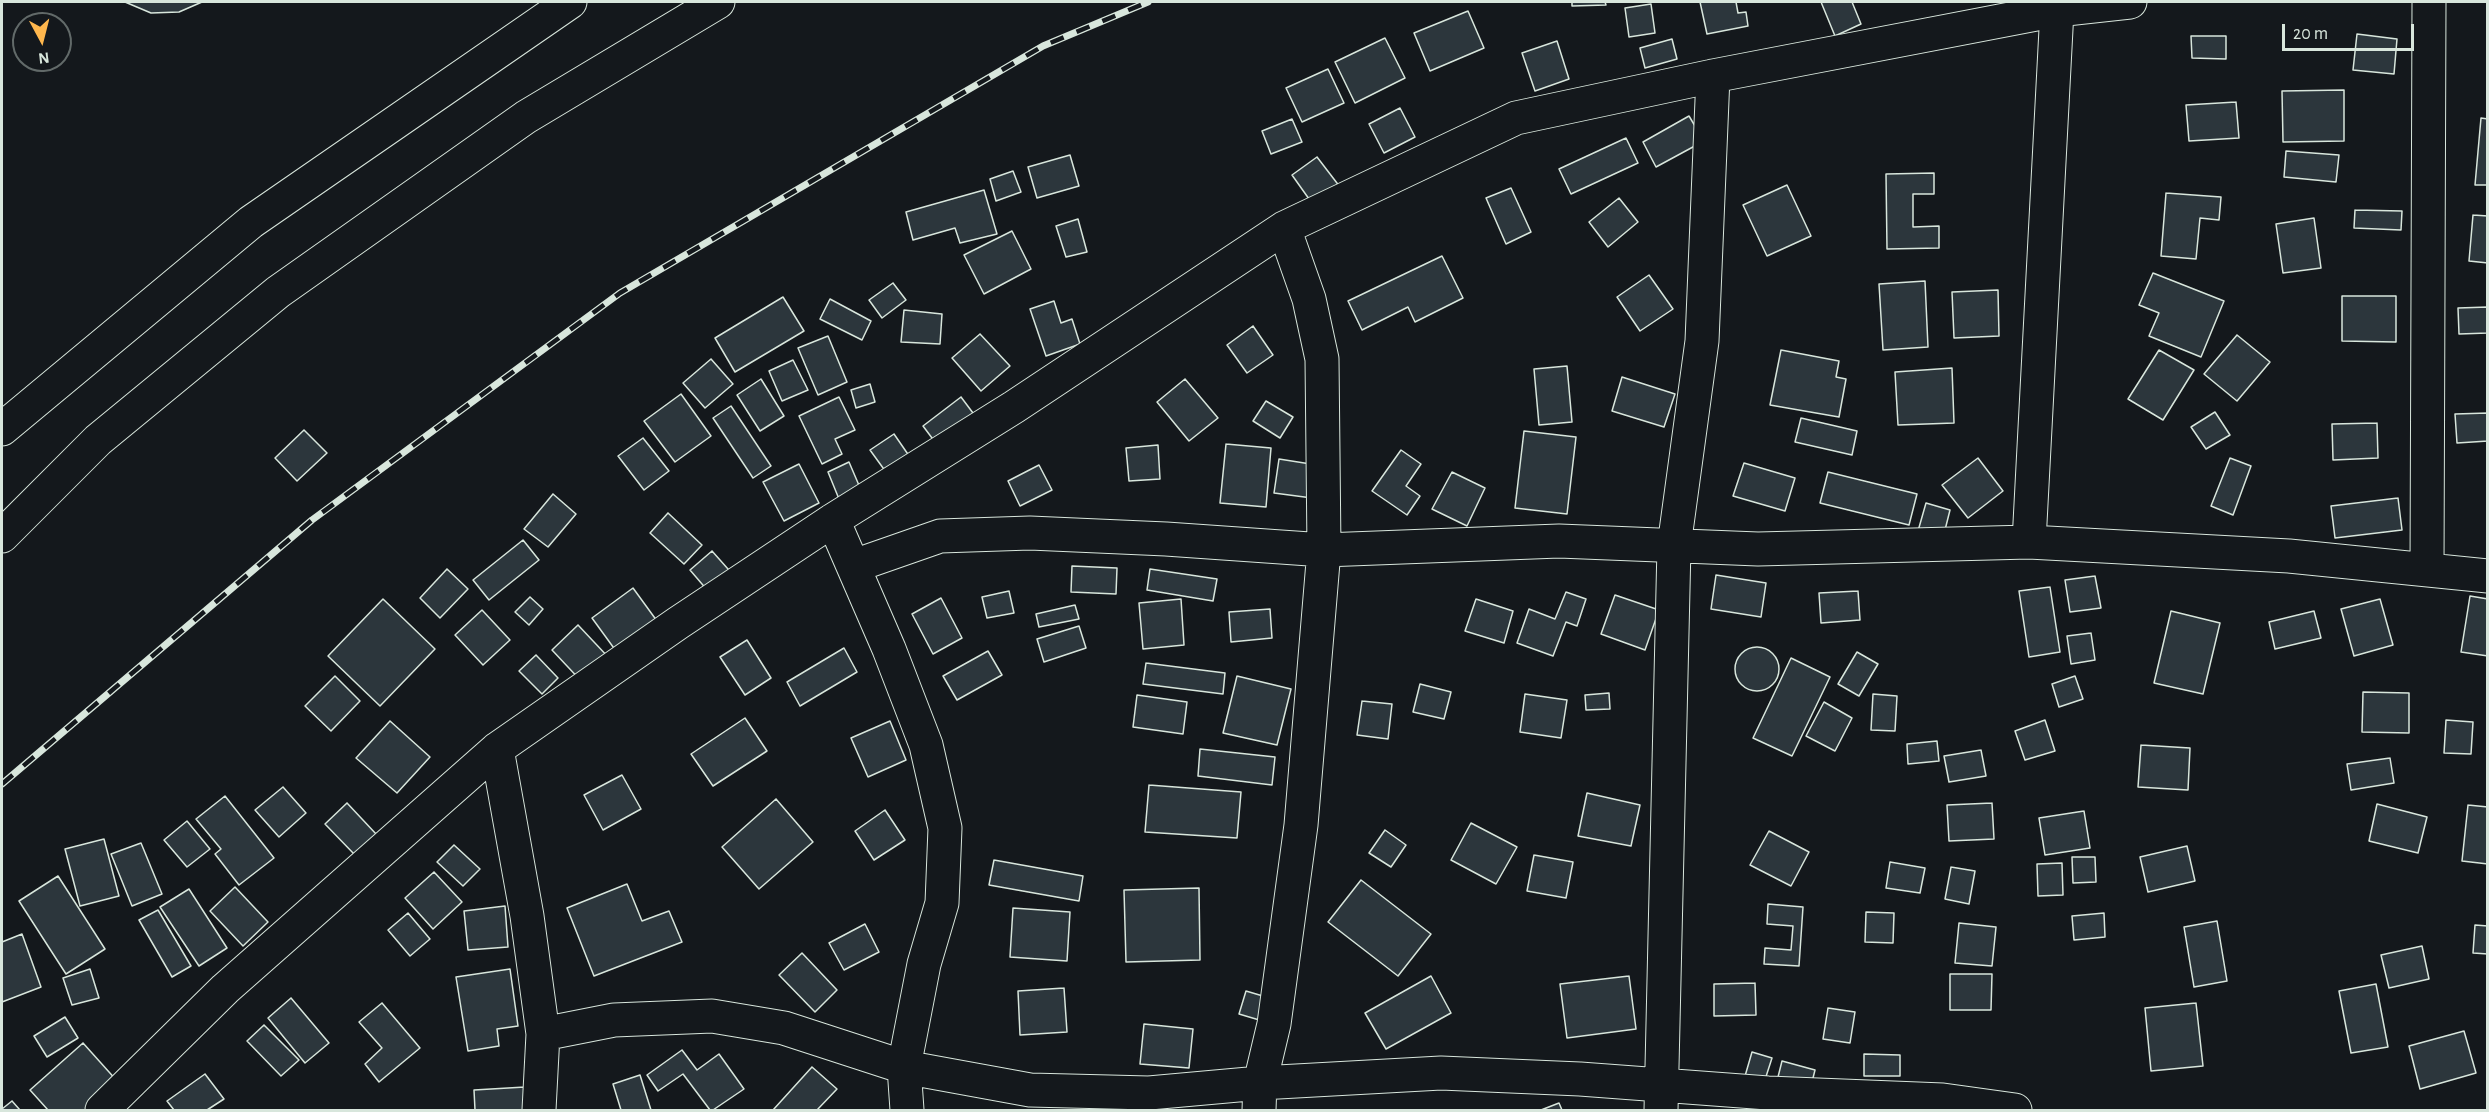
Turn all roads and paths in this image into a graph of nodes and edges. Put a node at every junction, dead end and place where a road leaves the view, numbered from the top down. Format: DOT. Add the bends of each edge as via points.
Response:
graph roads {
  1 [pos="570,2"];
  2 [pos="718,2"];
  3 [pos="2130,2"];
  4 [pos="2429,2"];
  5 [pos="2057,10"];
  6 [pos="1713,76"];
  7 [pos="1284,228"];
  8 [pos="2,429"];
  9 [pos="833,520"];
  10 [pos="2,536"];
  11 [pos="2029,542"];
  12 [pos="1674,546"];
  13 [pos="1324,550"];
  14 [pos="854,566"];
  15 [pos="2427,569"];
  16 [pos="2487,576"];
  17 [pos="497,749"];
  18 [pos="543,1034"];
  19 [pos="904,1067"];
  20 [pos="1259,1096"];
  21 [pos="1661,1097"];
  22 [pos="102,1110"];
  23 [pos="539,1110"];
  24 [pos="907,1110"];
  25 [pos="2015,1110"];
  1 -- 8 [label="main road" via="251,222"];
  2 -- 10 [label="main road" via="526,117 278,292 98,440"];
  3 -- 5 [label="main road"];
  4 -- 15 [label="main road"];
  5 -- 6 [label="main road"];
  5 -- 11 [label="main road"];
  6 -- 7 [label="main road" via="1516,118"];
  6 -- 12 [label="main road" via="1702,341"];
  7 -- 9 [label="main road" via="1014,407"];
  7 -- 13 [label="main road" via="1309,299 1322,359"];
  9 -- 14 [label="main road"];
  9 -- 17 [label="main road"];
  11 -- 12 [label="main road" via="1758,549"];
  11 -- 15 [label="main road" via="2289,556"];
  12 -- 13 [label="main road" via="1559,541"];
  12 -- 21 [label="main road"];
  13 -- 14 [label="main road" via="1166,539 996,534 940,536"];
  13 -- 20 [label="main road" via="1301,825 1274,1024"];
  14 -- 19 [label="main road" via="926,745 945,828 942,903 924,964"];
  15 -- 16 [label="main road"];
  17 -- 18 [label="main road" via="527,916"];
  17 -- 22 [label="main road" via="225,989"];
  18 -- 19 [label="main road" via="614,1020 712,1016 784,1028"];
  18 -- 23 [label="main road"];
  19 -- 20 [label="main road" via="1030,1090"];
  19 -- 24 [label="main road"];
  20 -- 21 [label="main road" via="1441,1073"];
  21 -- 25 [label="main road" via="1768,1093 1943,1100"];
}
